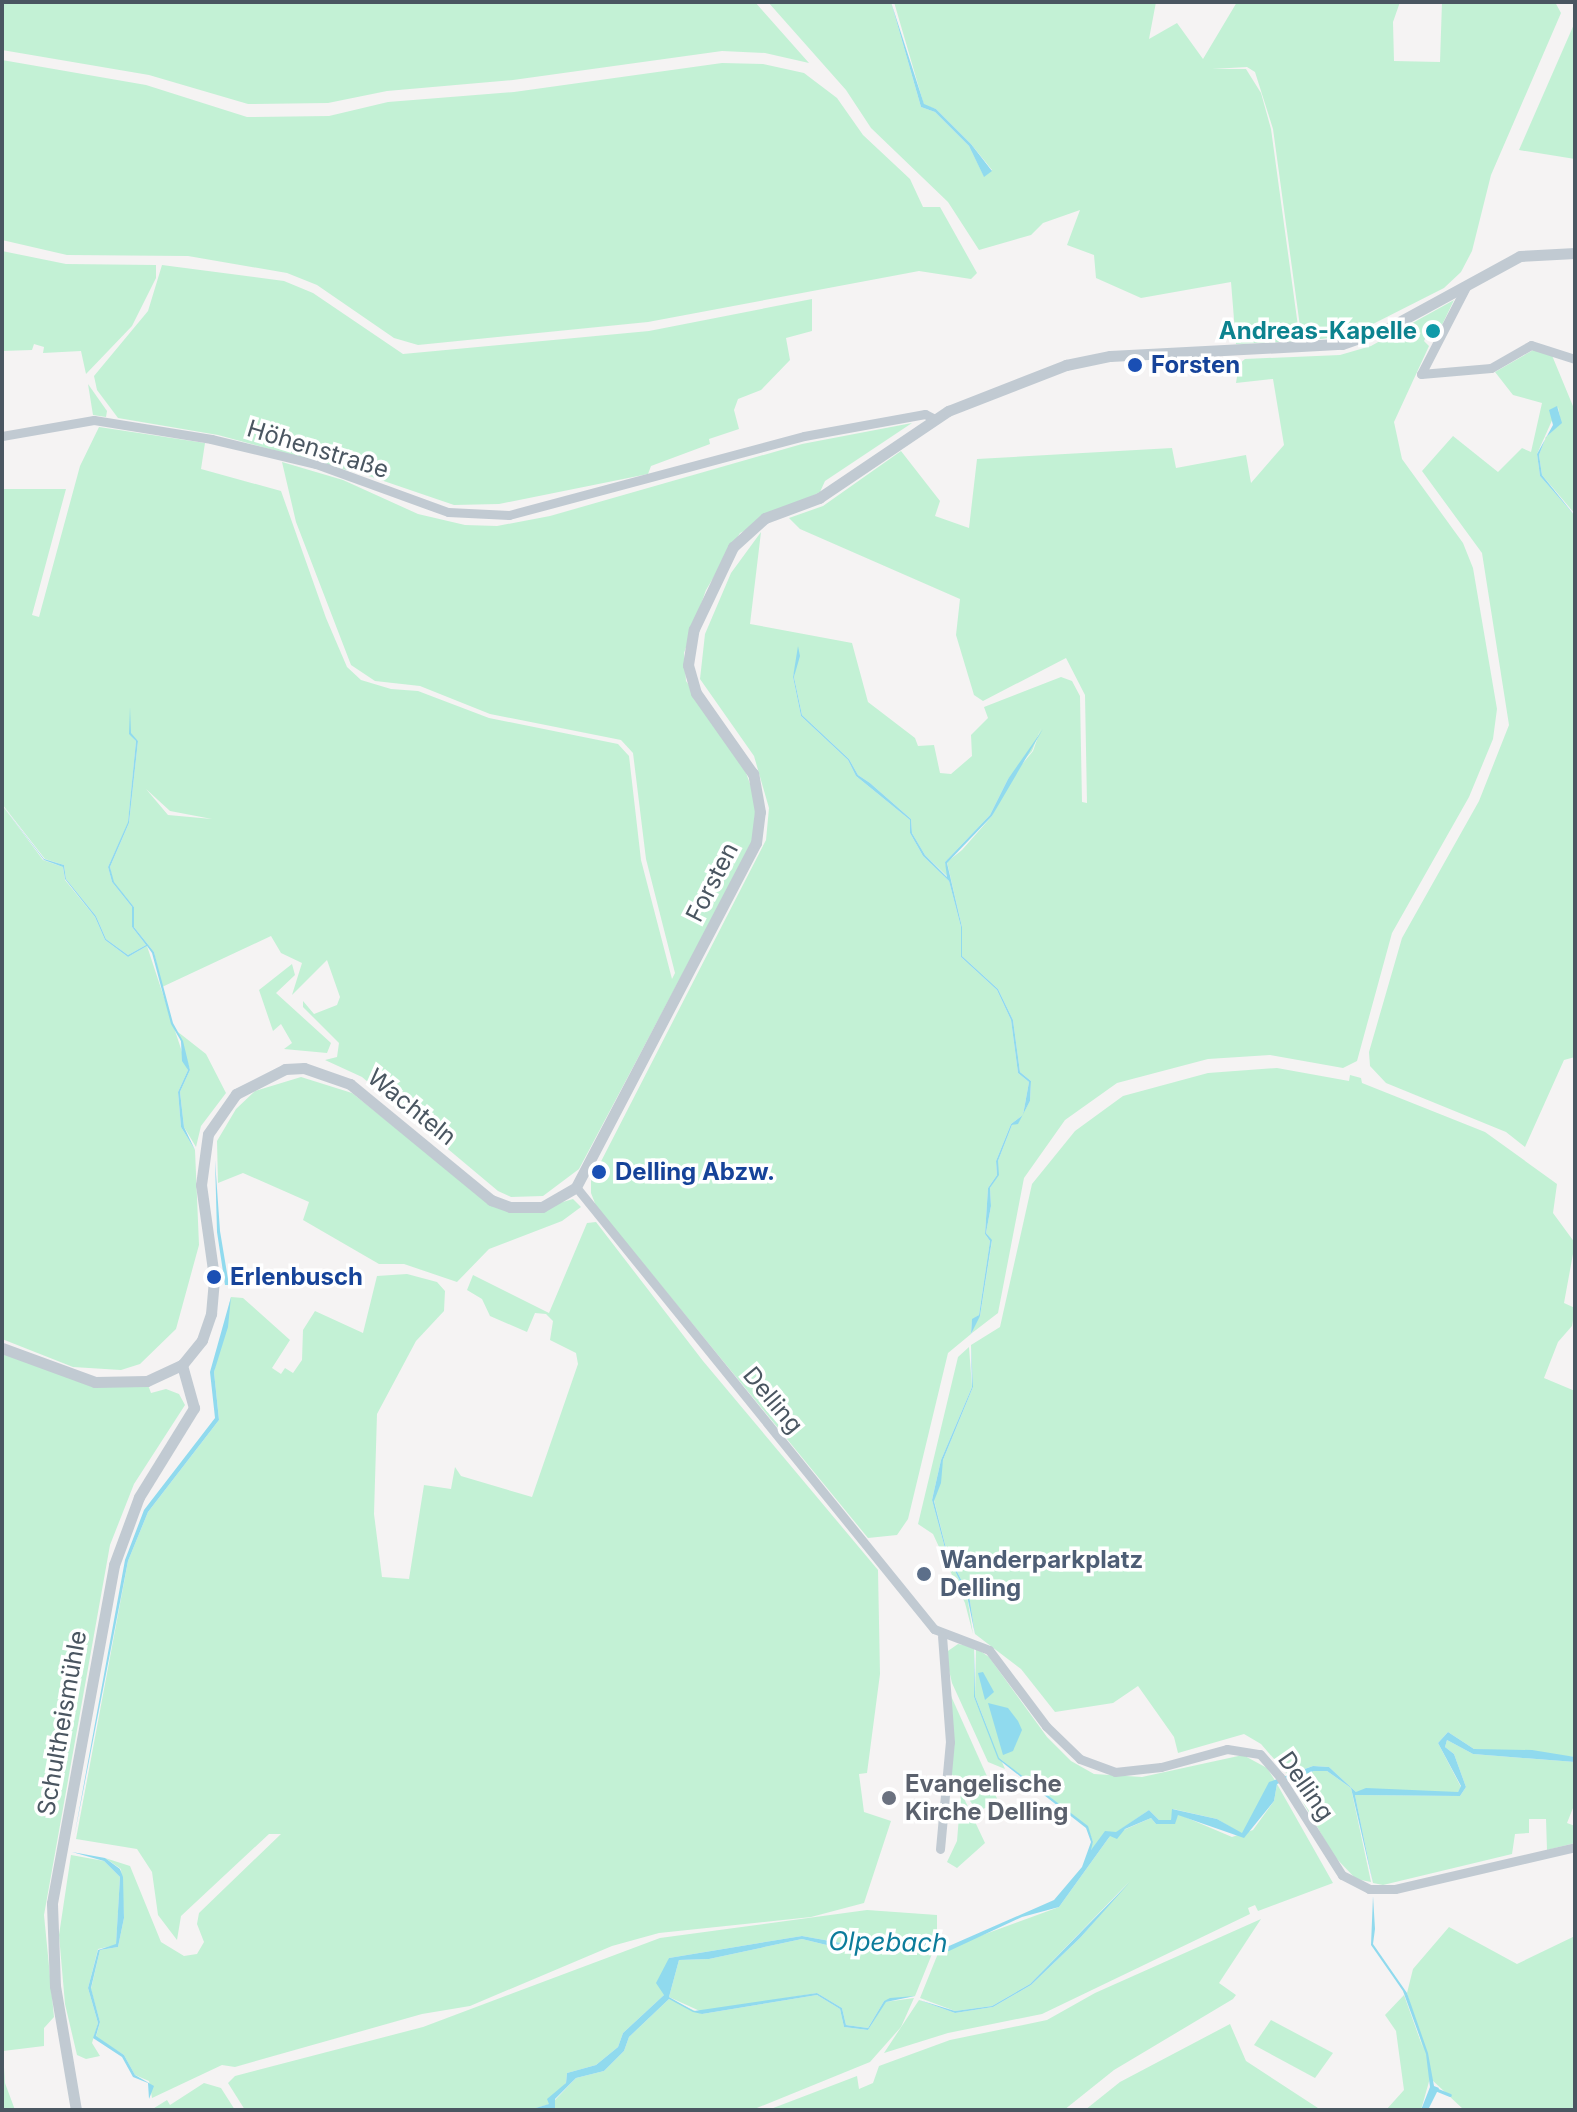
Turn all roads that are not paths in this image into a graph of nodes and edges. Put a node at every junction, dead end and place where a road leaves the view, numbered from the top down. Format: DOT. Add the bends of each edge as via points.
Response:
graph roads {
  1 [pos="1575,253"];
  2 [pos="1467,285"];
  3 [pos="1575,359"];
  4 [pos="935,419"];
  5 [pos="2,436"];
  6 [pos="620,487"];
  7 [pos="576,1187"];
  8 [pos="2,1348"];
  9 [pos="182,1365"];
  10 [pos="942,1636"];
  11 [pos="1575,1847"];
  12 [pos="940,1849"];
  13 [pos="76,2110"];
  1 -- 2 [label="street, Forsten" via="1531,252"];
  2 -- 3 [label="street" via="1421,374 1491,368 1531,345"];
  2 -- 4 [label="street, Forsten" via="1388,328 1342,344 1094,359 970,400"];
  4 -- 6 [label="street, Forsten" via="925,414 804,436"];
  4 -- 7 [label="street, Forsten" via="819,498 765,518 733,547 711,590 688,652 690,679 753,774 760,812 756,843"];
  5 -- 6 [label="street, Höhenstraße" via="94,420 211,439 316,464 448,512 509,515"];
  7 -- 9 [label="street, Wachteln" via="542,1207 510,1207 491,1200 350,1084 304,1068 267,1075 220,1110 203,1158 213,1291 202,1340"];
  7 -- 10 [label="street, Delling"];
  8 -- 9 [label="street" via="95,1382 147,1381"];
  9 -- 13 [label="street, Schultheismühle" via="194,1408 139,1497 114,1565 52,1903 55,1986"];
  10 -- 11 [label="street, Delling" via="983,1645 1064,1746 1101,1769 1141,1770 1245,1748 1260,1754 1342,1875 1369,1889 1395,1889"];
  10 -- 12 [label="street" via="950,1742"];
}
